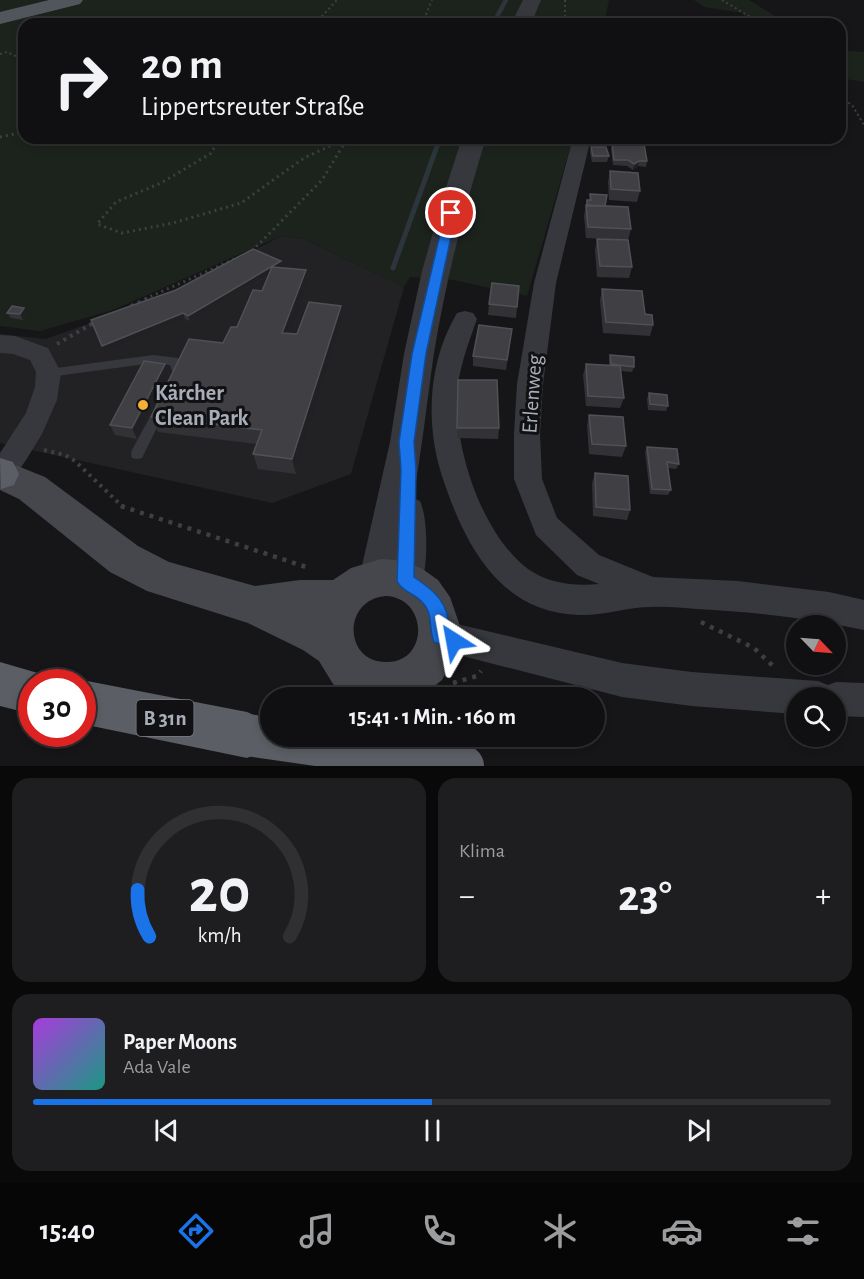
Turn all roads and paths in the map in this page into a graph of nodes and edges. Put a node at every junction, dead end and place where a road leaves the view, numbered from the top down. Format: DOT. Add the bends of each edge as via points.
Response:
graph roads {
  1 [pos="73,0"];
  2 [pos="337,0"];
  3 [pos="432,0"];
  4 [pos="532,0"];
  5 [pos="565,0"];
  6 [pos="722,0"];
  7 [pos="0,18"];
  8 [pos="320,18"];
  9 [pos="424,18"];
  10 [pos="524,18"];
  11 [pos="565,18"];
  12 [pos="752,18"];
  13 [pos="0,54"];
  14 [pos="18,57"];
  15 [pos="846,101"];
  16 [pos="864,125"];
  17 [pos="18,133"];
  18 [pos="0,137"];
  19 [pos="217,144"];
  20 [pos="334,144"];
  21 [pos="343,144"];
  22 [pos="472,144"];
  23 [pos="580,144"];
  24 [pos="126,308"];
  25 [pos="105,318"];
  26 [pos="465,319"];
  27 [pos="0,344"];
  28 [pos="44,364"];
  29 [pos="137,454"];
  30 [pos="8,464"];
  31 [pos="310,569"];
  32 [pos="392,580"];
  33 [pos="651,592"];
  34 [pos="344,600"];
  35 [pos="255,606"];
  36 [pos="864,615"];
  37 [pos="695,619"];
  38 [pos="440,636"];
  39 [pos="334,646"];
  40 [pos="481,672"];
  41 [pos="0,684"];
  42 [pos="366,687"];
  43 [pos="378,687"];
  44 [pos="414,687"];
  45 [pos="421,687"];
  46 [pos="428,687"];
  47 [pos="794,687"];
  48 [pos="18,688"];
  49 [pos="786,696"];
  50 [pos="846,699"];
  51 [pos="864,700"];
  52 [pos="96,705"];
  53 [pos="374,747"];
  54 [pos="398,747"];
  55 [pos="376,766"];
  56 [pos="394,766"];
  57 [pos="463,766"];
  1 -- 7 [label="main road"];
  2 -- 8 [label="path"];
  3 -- 9 [label="path"];
  4 -- 10 [label="street"];
  5 -- 11 [label="path"];
  6 -- 12 [label="path"];
  13 -- 14 [label="path" via="7,52"];
  15 -- 16 [label="path"];
  17 -- 18 [label="path"];
  19 -- 20 [label="path" via="210,154 161,183 116,202 98,224 122,233 241,203 304,158"];
  21 -- 24 [label="path" via="322,180 252,251"];
  22 -- 32 [label="street" via="436,271 419,354 407,442 409,470"];
  23 -- 33 [label="street, Erlenweg" via="536,334 526,434 528,479 546,526 588,565"];
  25 -- 28 [label="path" via="83,327"];
  26 -- 33 [label="street, Erlenweg" via="448,367 443,400 448,444 474,524 499,562 518,580 558,598 598,599"];
  27 -- 28 [label="street" via="21,347"];
  28 -- 29 [label="lane" via="174,361 178,373"];
  28 -- 30 [label="street" via="48,385 40,408"];
  30 -- 31 [label="path" via="67,456 123,507"];
  30 -- 35 [label="main road" via="32,488 133,564 161,578"];
  32 -- 34 [label="main road" via="365,583"];
  32 -- 38 [label="main road" via="428,596 440,621"];
  33 -- 36 [label="street, Erlenweg" via="738,596"];
  34 -- 35 [label="main road" via="300,599"];
  34 -- 39 [label="main road" via="334,622"];
  35 -- 39 [label="main road"];
  37 -- 47 [label="path" via="754,648"];
  38 -- 45 [label="main road"];
  38 -- 49 [label="street" via="622,680"];
  39 -- 42 [label="main road" via="345,668"];
  40 -- 46 [label="path" via="451,684"];
  41 -- 48 [label="highway"];
  43 -- 44 [label="main road"];
  50 -- 51 [label="street"];
  52 -- 57 [label="highway, B 31n, bridge" via="247,735"];
  53 -- 55 [label="main road"];
  54 -- 56 [label="main road"];
}
